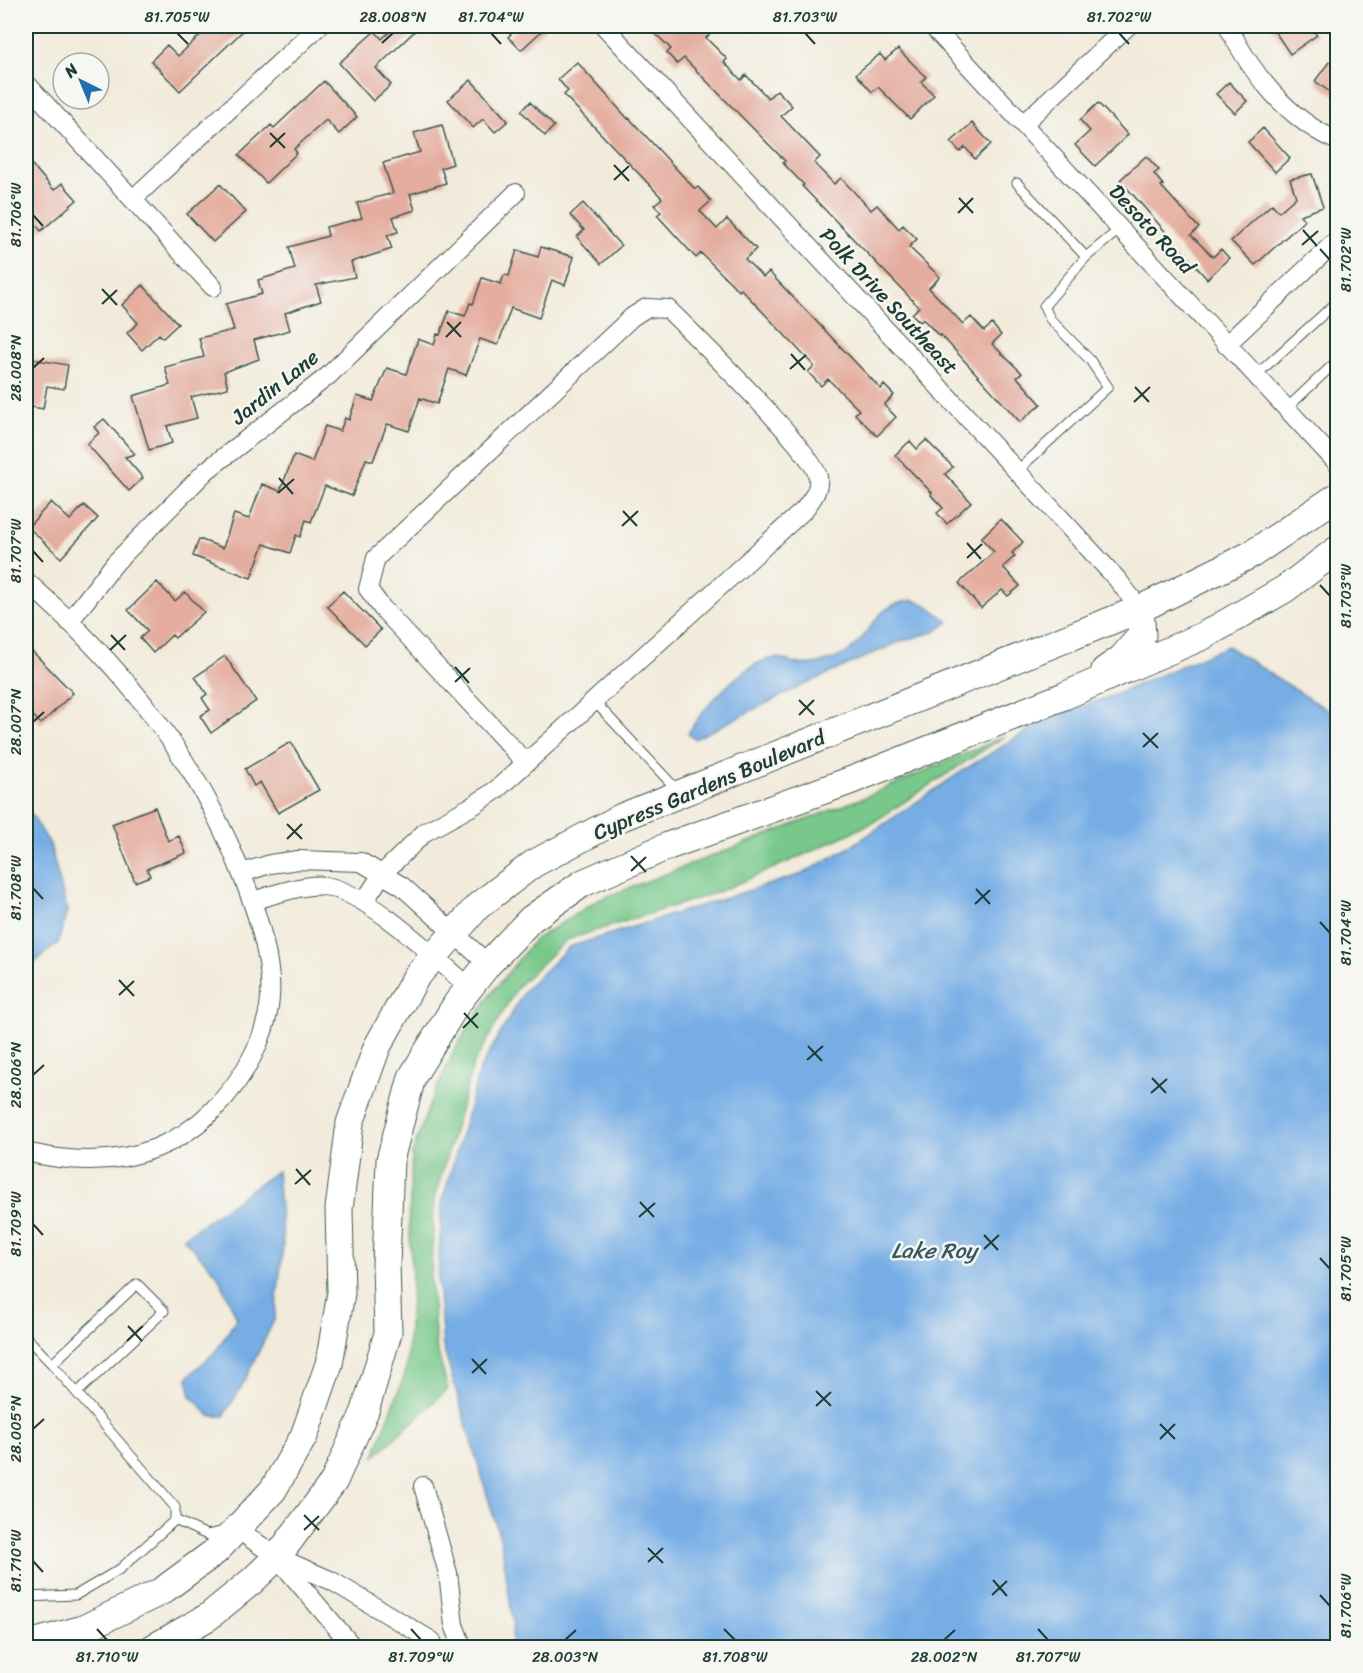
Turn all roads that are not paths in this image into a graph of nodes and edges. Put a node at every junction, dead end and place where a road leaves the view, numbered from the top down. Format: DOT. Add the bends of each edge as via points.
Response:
graph roads {
  1 [pos="604,26"];
  2 [pos="932,26"];
  3 [pos="1128,26"];
  4 [pos="1228,26"];
  5 [pos="316,27"];
  6 [pos="26,83"];
  7 [pos="1024,123"];
  8 [pos="1338,141"];
  9 [pos="1017,183"];
  10 [pos="516,193"];
  11 [pos="134,198"];
  12 [pos="1121,228"];
  13 [pos="1338,239"];
  14 [pos="1086,256"];
  15 [pos="213,287"];
  16 [pos="1338,301"];
  17 [pos="1226,345"];
  18 [pos="1338,360"];
  19 [pos="1255,376"];
  20 [pos="1286,409"];
  21 [pos="1338,464"];
  22 [pos="1017,471"];
  23 [pos="1338,496"];
  24 [pos="1338,549"];
  25 [pos="26,581"];
  26 [pos="1140,609"];
  27 [pos="69,622"];
  28 [pos="1064,696"];
  29 [pos="594,701"];
  30 [pos="526,763"];
  31 [pos="681,793"];
  32 [pos="242,873"];
  33 [pos="382,874"];
  34 [pos="253,901"];
  35 [pos="364,902"];
  36 [pos="454,933"];
  37 [pos="433,957"];
  38 [pos="488,964"];
  39 [pos="469,987"];
  40 [pos="26,1152"];
  41 [pos="26,1337"];
  42 [pos="52,1364"];
  43 [pos="77,1394"];
  44 [pos="423,1486"];
  45 [pos="176,1520"];
  46 [pos="237,1529"];
  47 [pos="277,1557"];
  48 [pos="26,1597"];
  49 [pos="454,1625"];
  50 [pos="428,1644"];
  51 [pos="26,1645"];
  52 [pos="153,1647"];
  53 [pos="354,1647"];
  54 [pos="463,1647"];
  1 -- 22 [label="street, Polk Drive Southeast"];
  2 -- 7 [label="street, Desoto Road"];
  3 -- 7 [label="street"];
  4 -- 8 [label="street" via="1253,69 1286,106"];
  5 -- 11 [label="street"];
  6 -- 11 [label="street"];
  7 -- 12 [label="street, Desoto Road"];
  9 -- 14 [label="lane"];
  10 -- 27 [label="street, Jardin Lane" via="328,376 206,471 115,563"];
  11 -- 15 [label="street"];
  12 -- 14 [label="lane"];
  12 -- 17 [label="street, Desoto Road"];
  13 -- 17 [label="street"];
  14 -- 22 [label="lane" via="1044,306 1050,319 1090,360 1108,387"];
  16 -- 19 [label="lane"];
  17 -- 19 [label="street, Desoto Road"];
  18 -- 20 [label="lane"];
  19 -- 20 [label="street, Desoto Road"];
  20 -- 21 [label="street, Desoto Road"];
  22 -- 26 [label="street, Polk Drive Southeast"];
  23 -- 26 [label="main road, Cypress Gardens Boulevard" via="1252,554"];
  24 -- 28 [label="main road, Cypress Gardens Boulevard" via="1285,589 1205,635"];
  25 -- 27 [label="street"];
  26 -- 28 [label="main road" via="1142,634 1121,659"];
  26 -- 31 [label="main road, Cypress Gardens Boulevard"];
  27 -- 32 [label="street" via="138,695 180,751 224,830"];
  28 -- 38 [label="main road, Cypress Gardens Boulevard" via="852,780 668,846 583,883 531,919"];
  29 -- 30 [label="street"];
  29 -- 30 [label="street" via="804,510 818,490 818,476 801,447 668,309 646,308 632,317 376,558 370,573 368,589 382,608"];
  29 -- 31 [label="lane"];
  30 -- 33 [label="street" via="482,800 425,832"];
  31 -- 36 [label="main road, Cypress Gardens Boulevard" via="622,817 533,864 478,906"];
  32 -- 33 [label="street" via="298,860 361,862"];
  32 -- 34 [label="street"];
  33 -- 35 [label="street"];
  33 -- 36 [label="street" via="402,886"];
  34 -- 35 [label="street" via="325,886"];
  34 -- 40 [label="street" via="270,980 268,1001 258,1044 224,1100 200,1122 165,1144 114,1160 61,1160"];
  35 -- 37 [label="street"];
  36 -- 37 [label="main road, Cypress Gardens Boulevard"];
  36 -- 38 [label="street"];
  37 -- 39 [label="street"];
  37 -- 46 [label="main road, Cypress Gardens Boulevard" via="416,977 377,1047 350,1123 339,1209 340,1293 329,1364 304,1436 273,1490"];
  38 -- 39 [label="main road, Cypress Gardens Boulevard"];
  39 -- 47 [label="main road, Cypress Gardens Boulevard" via="412,1077 390,1160 388,1333 365,1412 334,1481"];
  41 -- 42 [label="lane"];
  42 -- 43 [label="lane"];
  42 -- 43 [label="lane" via="137,1284 164,1311"];
  43 -- 45 [label="lane" via="176,1507"];
  44 -- 49 [label="street" via="448,1573"];
  45 -- 46 [label="lane" via="207,1535"];
  45 -- 48 [label="lane" via="120,1569 76,1595"];
  46 -- 47 [label="street"];
  46 -- 51 [label="main road, Cypress Gardens Boulevard" via="216,1551 162,1591 83,1629"];
  47 -- 50 [label="street" via="333,1581"];
  47 -- 52 [label="main road, Cypress Gardens Boulevard" via="208,1617"];
  47 -- 53 [label="street"];
  49 -- 50 [label="street"];
  49 -- 54 [label="street"];
}
